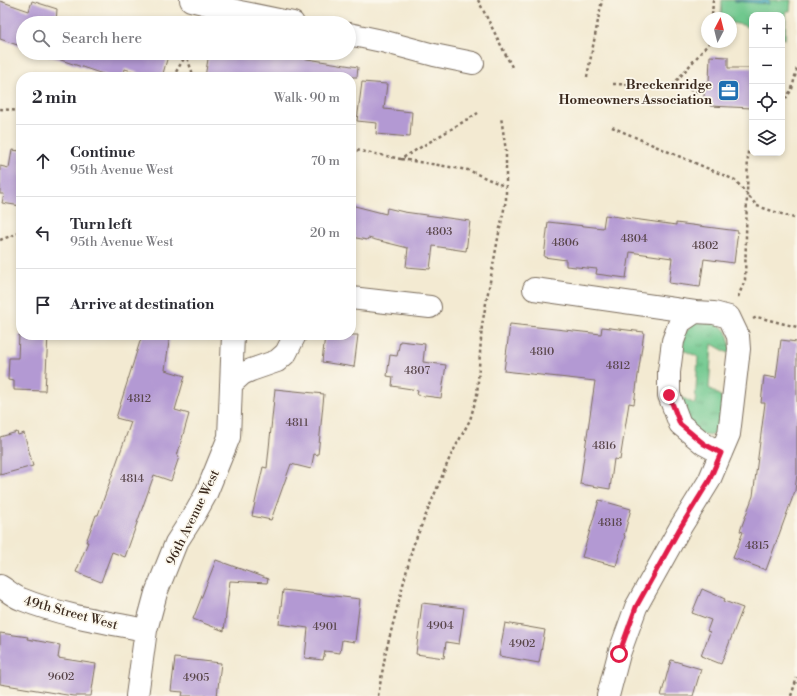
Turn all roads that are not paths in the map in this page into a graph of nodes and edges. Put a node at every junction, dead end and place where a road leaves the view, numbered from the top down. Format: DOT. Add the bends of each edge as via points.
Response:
graph roads {
  1 [pos="190,0"];
  2 [pos="259,16"];
  3 [pos="356,35"];
  4 [pos="473,62"];
  5 [pos="534,289"];
  6 [pos="356,299"];
  7 [pos="430,307"];
  8 [pos="695,312"];
  9 [pos="233,340"];
  10 [pos="293,340"];
  11 [pos="231,384"];
  12 [pos="721,453"];
  13 [pos="0,586"];
  14 [pos="146,630"];
  15 [pos="137,696"];
  16 [pos="608,696"];
  1 -- 2 [label="street"];
  3 -- 4 [label="street"];
  5 -- 8 [label="street"];
  6 -- 7 [label="street"];
  8 -- 12 [label="street" via="714,312 731,322 738,336 740,349 729,434"];
  8 -- 12 [label="street" via="680,322 673,341 669,395 680,424 704,444"];
  9 -- 11 [label="street, 96th Avenue West"];
  10 -- 11 [label="street" via="286,354 277,361 242,374"];
  11 -- 14 [label="street, 96th Avenue West" via="229,437 206,494 176,543 156,593"];
  12 -- 16 [label="street" via="709,481 636,607 619,654"];
  13 -- 14 [label="street, 49th Street West" via="19,598 46,607"];
  14 -- 15 [label="street, 96th Avenue West"];
}
